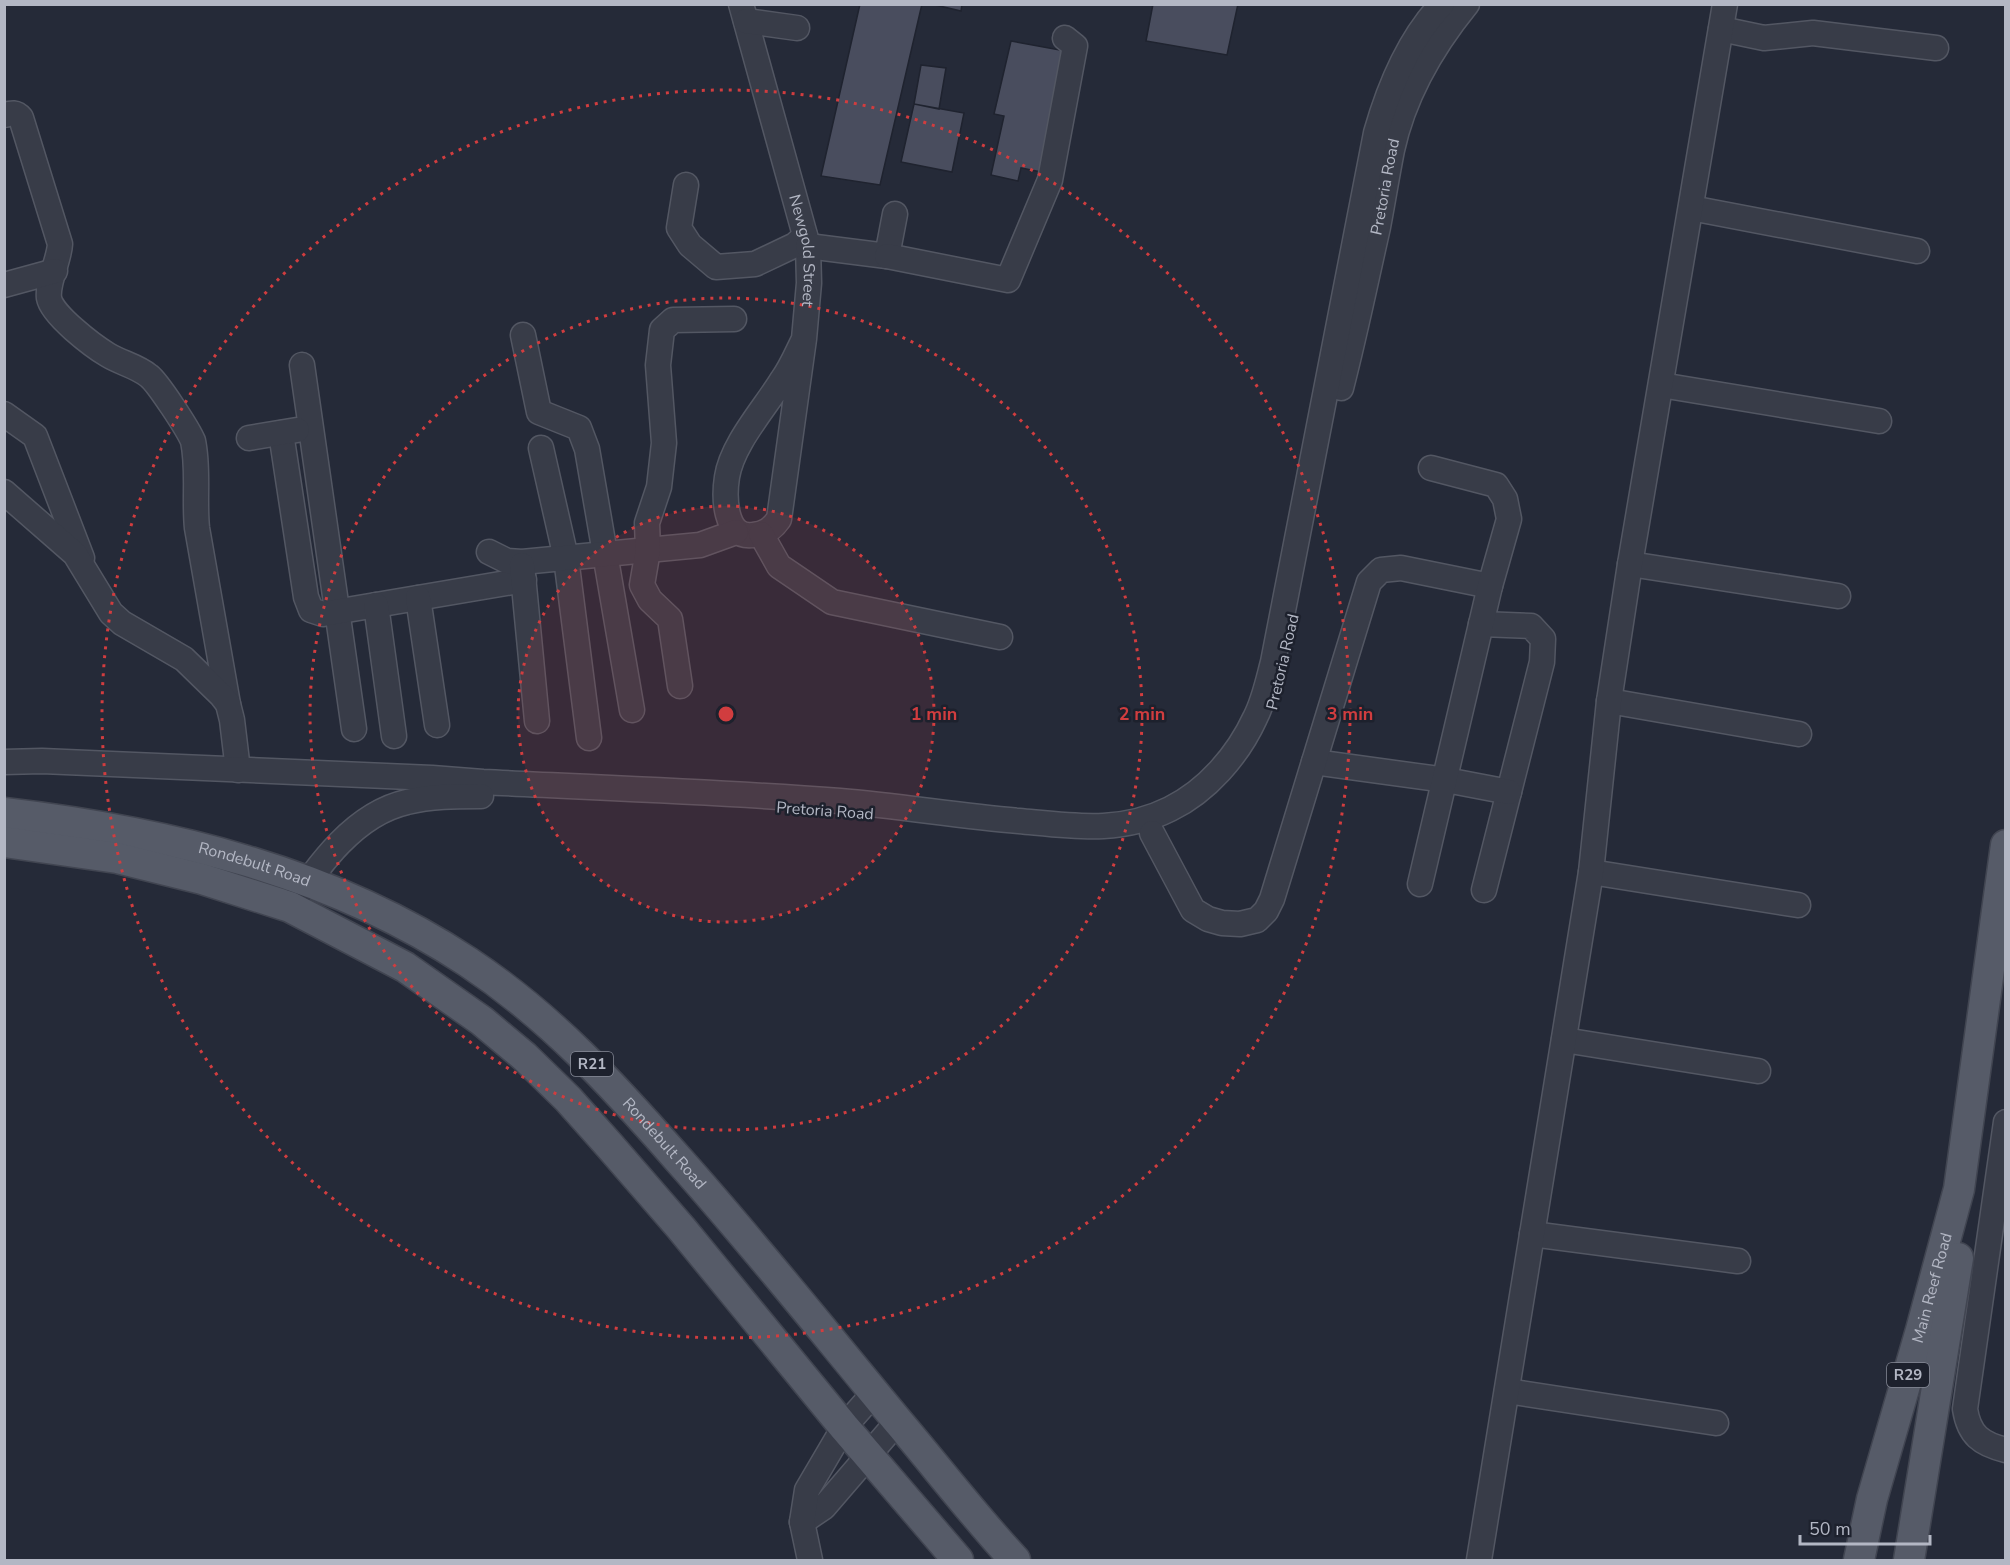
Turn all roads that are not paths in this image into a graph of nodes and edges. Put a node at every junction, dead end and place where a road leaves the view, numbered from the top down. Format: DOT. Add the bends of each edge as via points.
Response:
graph roads {
  1 [pos="1442,4"];
  2 [pos="1467,4"];
  3 [pos="1725,4"];
  4 [pos="743,13"];
  5 [pos="797,28"];
  6 [pos="1721,29"];
  7 [pos="1065,38"];
  8 [pos="1936,48"];
  9 [pos="4,115"];
  10 [pos="1391,120"];
  11 [pos="686,185"];
  12 [pos="1691,208"];
  13 [pos="895,214"];
  14 [pos="806,241"];
  15 [pos="1917,251"];
  16 [pos="887,256"];
  17 [pos="55,271"];
  18 [pos="4,285"];
  19 [pos="734,319"];
  20 [pos="523,334"];
  21 [pos="804,339"];
  22 [pos="302,365"];
  23 [pos="1661,385"];
  24 [pos="4,414"];
  25 [pos="1879,421"];
  26 [pos="311,428"];
  27 [pos="281,433"];
  28 [pos="249,438"];
  29 [pos="541,448"];
  30 [pos="1431,468"];
  31 [pos="4,492"];
  32 [pos="736,532"];
  33 [pos="761,534"];
  34 [pos="648,550"];
  35 [pos="489,552"];
  36 [pos="605,554"];
  37 [pos="566,558"];
  38 [pos="1630,564"];
  39 [pos="523,571"];
  40 [pos="88,573"];
  41 [pos="1490,586"];
  42 [pos="1838,596"];
  43 [pos="418,598"];
  44 [pos="376,605"];
  45 [pos="337,612"];
  46 [pos="1481,624"];
  47 [pos="1000,636"];
  48 [pos="680,686"];
  49 [pos="1609,701"];
  50 [pos="228,704"];
  51 [pos="632,710"];
  52 [pos="537,722"];
  53 [pos="437,725"];
  54 [pos="354,729"];
  55 [pos="1799,734"];
  56 [pos="394,736"];
  57 [pos="589,738"];
  58 [pos="4,762"];
  59 [pos="1314,762"];
  60 [pos="238,770"];
  61 [pos="1446,780"];
  62 [pos="515,790"];
  63 [pos="1509,792"];
  64 [pos="710,799"];
  65 [pos="4,813"];
  66 [pos="1174,816"];
  67 [pos="1152,834"];
  68 [pos="4,842"];
  69 [pos="2006,845"];
  70 [pos="1591,872"];
  71 [pos="309,880"];
  72 [pos="1420,884"];
  73 [pos="1484,890"];
  74 [pos="1798,905"];
  75 [pos="290,907"];
  76 [pos="1564,1040"];
  77 [pos="1758,1071"];
  78 [pos="2006,1122"];
  79 [pos="1959,1189"];
  80 [pos="1532,1234"];
  81 [pos="1737,1261"];
  82 [pos="1507,1391"];
  83 [pos="874,1393"];
  84 [pos="898,1421"];
  85 [pos="1716,1423"];
  86 [pos="844,1427"];
  87 [pos="2004,1453"];
  88 [pos="869,1455"];
  89 [pos="802,1522"];
  90 [pos="810,1560"];
  91 [pos="958,1560"];
  92 [pos="1016,1560"];
  93 [pos="1479,1560"];
  94 [pos="1859,1560"];
  95 [pos="1909,1560"];
  1 -- 10 [label="street, Pretoria Road" via="1404,59 1386,99"];
  2 -- 10 [label="street, Pretoria Road" via="1425,64 1406,104"];
  3 -- 6 [label="street"];
  4 -- 5 [label="street"];
  4 -- 14 [label="street, Newgold Street"];
  6 -- 8 [label="street" via="1764,38 1813,33"];
  6 -- 12 [label="street"];
  7 -- 16 [label="street" via="1075,46 1050,180 1008,280"];
  9 -- 17 [label="street" via="13,113 21,118 60,244"];
  10 -- 66 [label="street, Pretoria Road" via="1393,148 1357,326 1330,433 1280,687 1259,743 1238,775 1211,802"];
  11 -- 14 [label="street" via="679,228 690,245 716,267 755,264"];
  12 -- 15 [label="street"];
  12 -- 23 [label="street"];
  13 -- 16 [label="street"];
  14 -- 16 [label="street"];
  14 -- 21 [label="street, Newgold Street" via="809,283"];
  17 -- 18 [label="street"];
  17 -- 50 [label="street" via="49,291 56,311 108,355 156,382 193,441 197,528"];
  19 -- 34 [label="street" via="673,320 662,330 658,365 664,442 659,487 647,523"];
  20 -- 36 [label="street" via="538,412 579,428 587,449"];
  21 -- 32 [label="street" via="784,378 735,453 727,497 729,519"];
  21 -- 33 [label="street, Newgold Street" via="783,502 779,519"];
  22 -- 26 [label="street"];
  23 -- 25 [label="street"];
  23 -- 38 [label="street"];
  24 -- 40 [label="street" via="35,436"];
  26 -- 27 [label="street"];
  26 -- 45 [label="street"];
  27 -- 28 [label="street"];
  27 -- 45 [label="street" via="306,597 311,610 323,614"];
  29 -- 37 [label="street"];
  30 -- 41 [label="street" via="1496,485 1505,499 1509,519"];
  31 -- 40 [label="street" via="75,554"];
  32 -- 33 [label="street" via="747,536"];
  32 -- 34 [label="street" via="700,545"];
  33 -- 47 [label="street" via="779,566 832,602"];
  34 -- 36 [label="street"];
  34 -- 48 [label="street" via="642,585 650,600 670,619"];
  35 -- 39 [label="street"];
  36 -- 37 [label="street"];
  36 -- 51 [label="street"];
  37 -- 39 [label="street"];
  37 -- 57 [label="street"];
  38 -- 42 [label="street"];
  38 -- 49 [label="street"];
  39 -- 43 [label="street"];
  39 -- 52 [label="street"];
  40 -- 50 [label="street" via="111,613 184,659"];
  41 -- 46 [label="street"];
  41 -- 59 [label="street" via="1401,568 1381,570 1369,582"];
  43 -- 44 [label="street"];
  43 -- 53 [label="street"];
  44 -- 45 [label="street"];
  44 -- 56 [label="street"];
  45 -- 54 [label="street"];
  46 -- 61 [label="street"];
  46 -- 63 [label="street" via="1531,626 1543,639 1542,662"];
  49 -- 55 [label="street"];
  49 -- 70 [label="street"];
  50 -- 60 [label="street"];
  58 -- 60 [label="street"];
  59 -- 61 [label="street"];
  59 -- 67 [label="street" via="1272,899 1257,920 1222,923 1193,910"];
  60 -- 62 [label="street" via="432,778"];
  61 -- 63 [label="street"];
  61 -- 72 [label="street"];
  62 -- 64 [label="street, Pretoria Road"];
  62 -- 71 [label="street" via="442,796 406,802 379,812 335,848"];
  63 -- 73 [label="street"];
  64 -- 66 [label="street, Pretoria Road" via="848,802 1100,828"];
  64 -- 67 [label="street, Pretoria Road" via="900,817 1078,842 1113,842"];
  65 -- 71 [label="main road, Rondebult Road / R21" via="151,836"];
  66 -- 67 [label="street, Pretoria Road"];
  68 -- 75 [label="main road, Rondebult Road / R21" via="117,858"];
  69 -- 79 [label="main road, Main Reef Road / R29"];
  70 -- 74 [label="street"];
  70 -- 76 [label="street"];
  71 -- 75 [label="street"];
  71 -- 83 [label="main road, Rondebult Road / R21" via="381,913 468,962 519,998 575,1047 710,1194"];
  75 -- 86 [label="main road, Rondebult Road / R21" via="435,986 525,1057 624,1162"];
  76 -- 77 [label="street"];
  76 -- 80 [label="street"];
  78 -- 87 [label="street" via="1965,1410 1973,1434"];
  79 -- 94 [label="main road, Main Reef Road / R29" via="1872,1499"];
  79 -- 95 [label="main road, Main Reef Road / R29" via="1961,1232 1956,1273"];
  80 -- 81 [label="street"];
  80 -- 82 [label="street"];
  82 -- 85 [label="street"];
  82 -- 93 [label="street"];
  83 -- 84 [label="main road, Rondebult Road / R21"];
  83 -- 86 [label="street"];
  84 -- 88 [label="street"];
  84 -- 92 [label="main road, Rondebult Road / R21"];
  86 -- 88 [label="main road, Rondebult Road / R21"];
  86 -- 89 [label="street" via="807,1490"];
  88 -- 89 [label="street" via="824,1507"];
  88 -- 91 [label="main road, Rondebult Road / R21"];
  89 -- 90 [label="street"];
}
